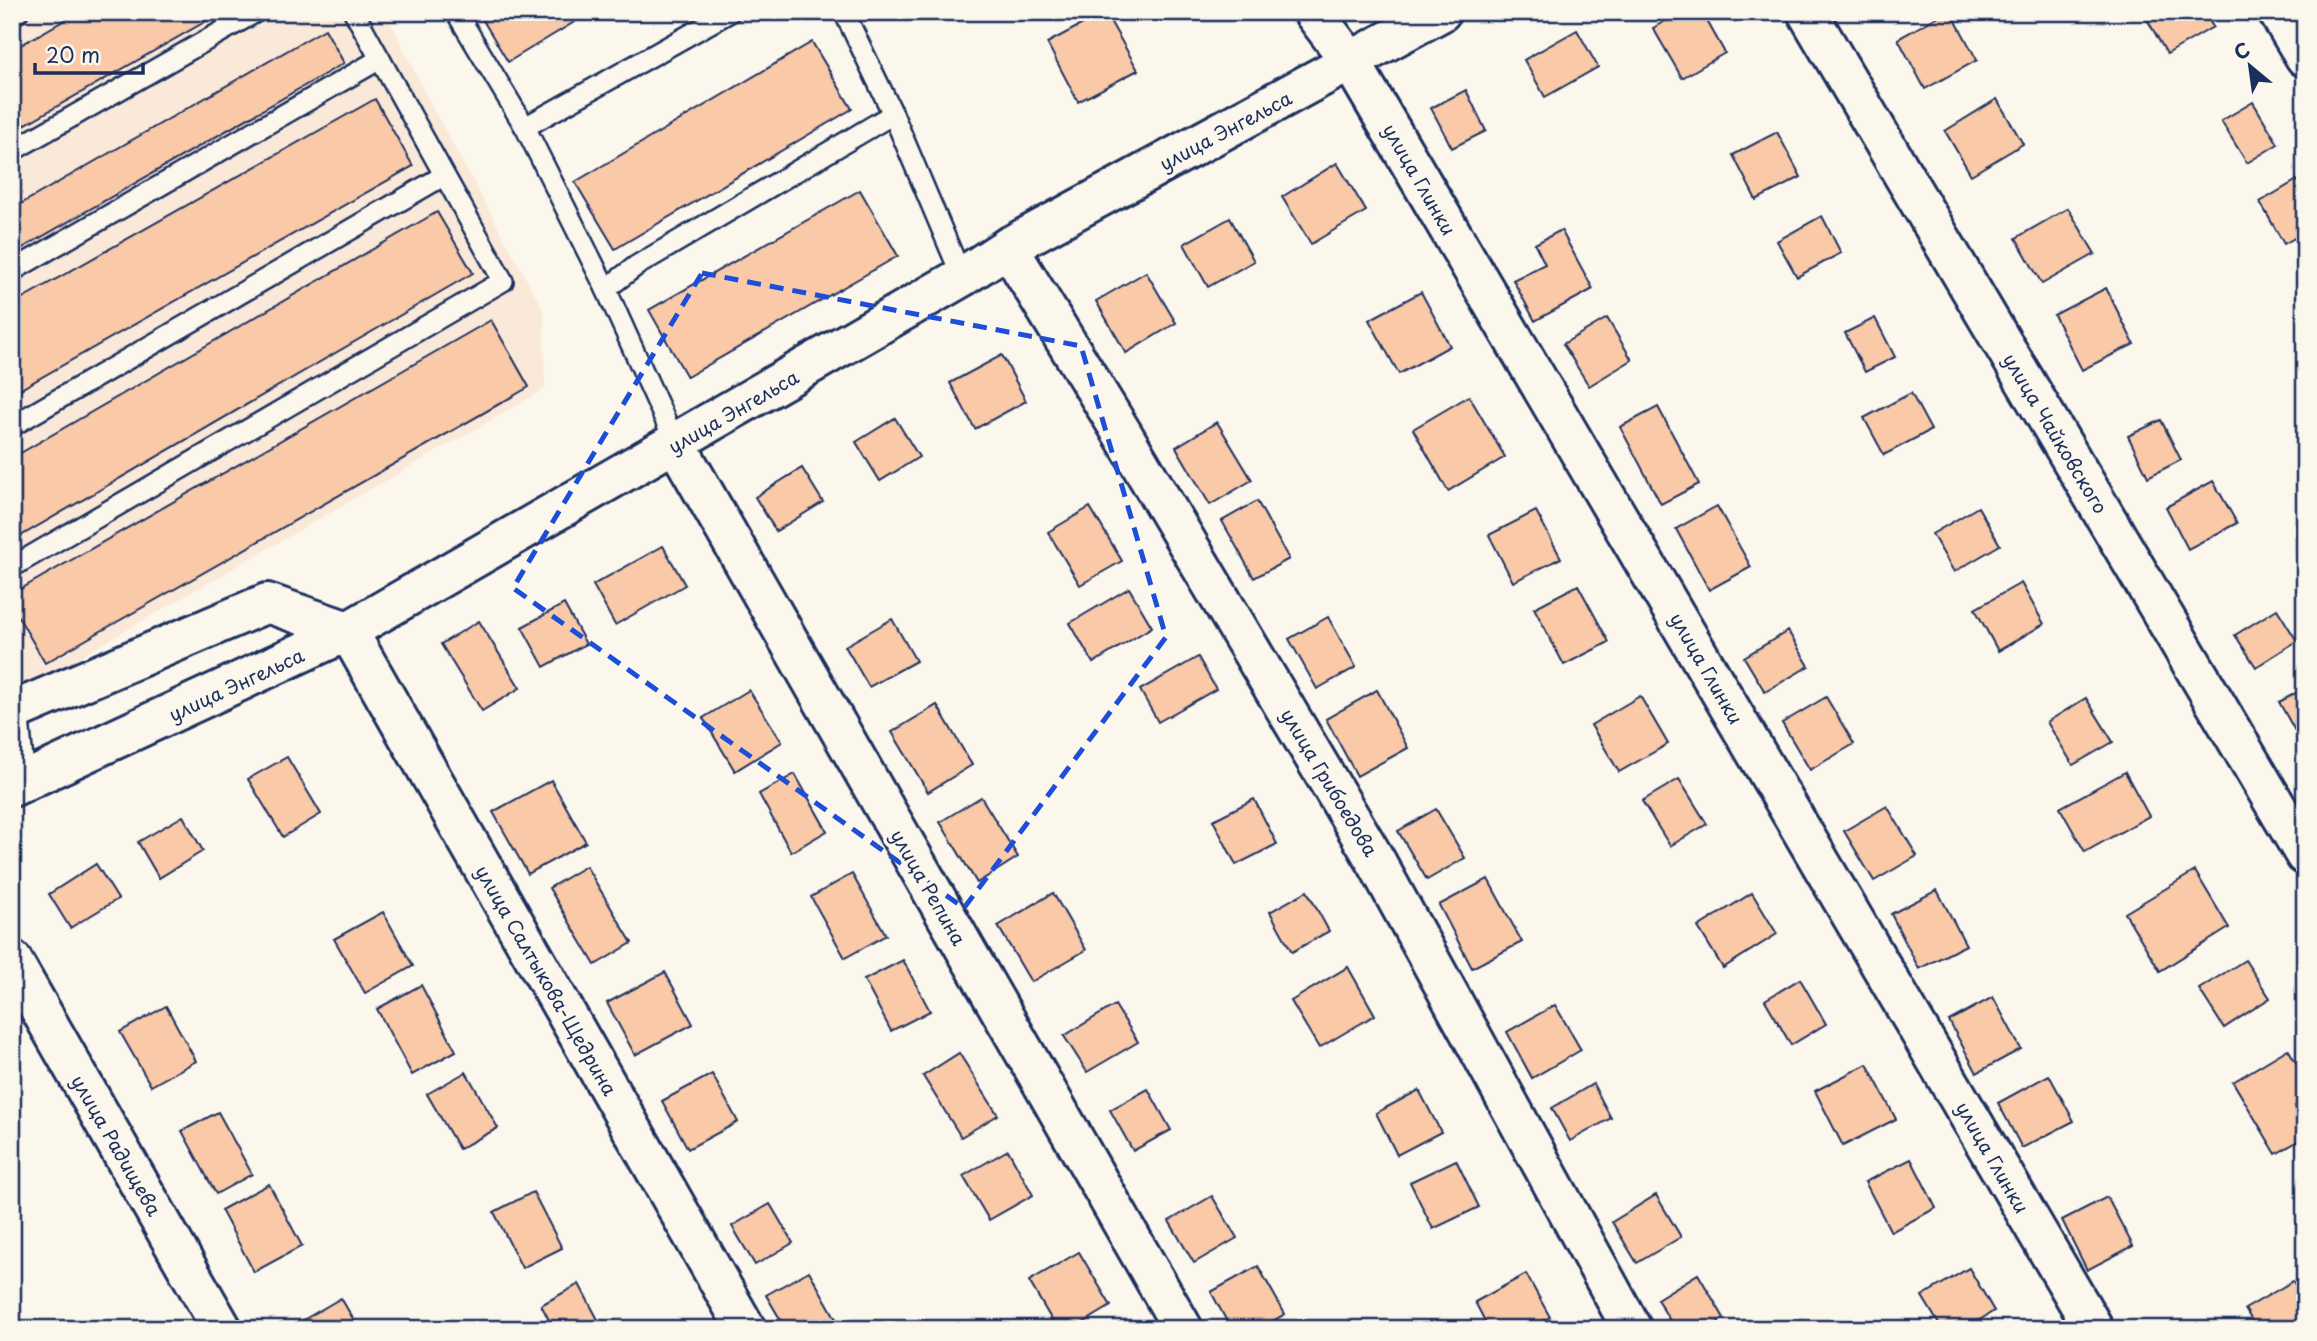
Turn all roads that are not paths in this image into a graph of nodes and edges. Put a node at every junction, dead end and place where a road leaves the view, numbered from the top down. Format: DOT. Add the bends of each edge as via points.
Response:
graph roads {
  1 [pos="18,12"];
  2 [pos="256,12"];
  3 [pos="354,12"];
  4 [pos="456,12"];
  5 [pos="730,12"];
  6 [pos="844,12"];
  7 [pos="1313,12"];
  8 [pos="1441,12"];
  9 [pos="1807,12"];
  10 [pos="2278,12"];
  11 [pos="12,16"];
  12 [pos="2305,57"];
  13 [pos="380,59"];
  14 [pos="1351,62"];
  15 [pos="893,114"];
  16 [pos="525,127"];
  17 [pos="12,151"];
  18 [pos="443,176"];
  19 [pos="1008,247"];
  20 [pos="12,271"];
  21 [pos="962,277"];
  22 [pos="606,289"];
  23 [pos="12,426"];
  24 [pos="676,444"];
  25 [pos="12,567"];
  26 [pos="348,631"];
  27 [pos="15,703"];
  28 [pos="19,784"];
  29 [pos="2305,855"];
  30 [pos="12,960"];
  31 [pos="222,1329"];
  32 [pos="746,1329"];
  33 [pos="1183,1329"];
  34 [pos="1632,1329"];
  35 [pos="2094,1329"];
  1 -- 11 [label="lane"];
  2 -- 17 [label="lane"];
  3 -- 13 [label="lane"];
  4 -- 16 [label="lane"];
  5 -- 16 [label="lane"];
  6 -- 15 [label="lane"];
  7 -- 14 [label="street, улица Глинки"];
  8 -- 14 [label="street, улица Энгельса"];
  9 -- 29 [label="street, улица Чайковского"];
  10 -- 12 [label="street"];
  13 -- 18 [label="lane"];
  13 -- 20 [label="lane"];
  14 -- 19 [label="street, улица Энгельса"];
  14 -- 35 [label="street, улица Глинки"];
  15 -- 21 [label="lane"];
  15 -- 22 [label="lane" via="636,266"];
  16 -- 22 [label="lane"];
  18 -- 23 [label="lane"];
  18 -- 25 [label="lane" via="503,281"];
  19 -- 21 [label="street, улица Энгельса"];
  19 -- 34 [label="street, улица Грибоедова" via="1377,863"];
  21 -- 24 [label="street, улица Энгельса"];
  22 -- 24 [label="lane"];
  24 -- 26 [label="street, улица Энгельса"];
  24 -- 33 [label="street, улица Репина"];
  26 -- 27 [label="street" via="267,603"];
  26 -- 28 [label="street, улица Энгельса"];
  26 -- 32 [label="street, улица Салтыкова-Щедрина"];
  27 -- 28 [label="lane"];
  30 -- 31 [label="street, улица Радищева"];
}
